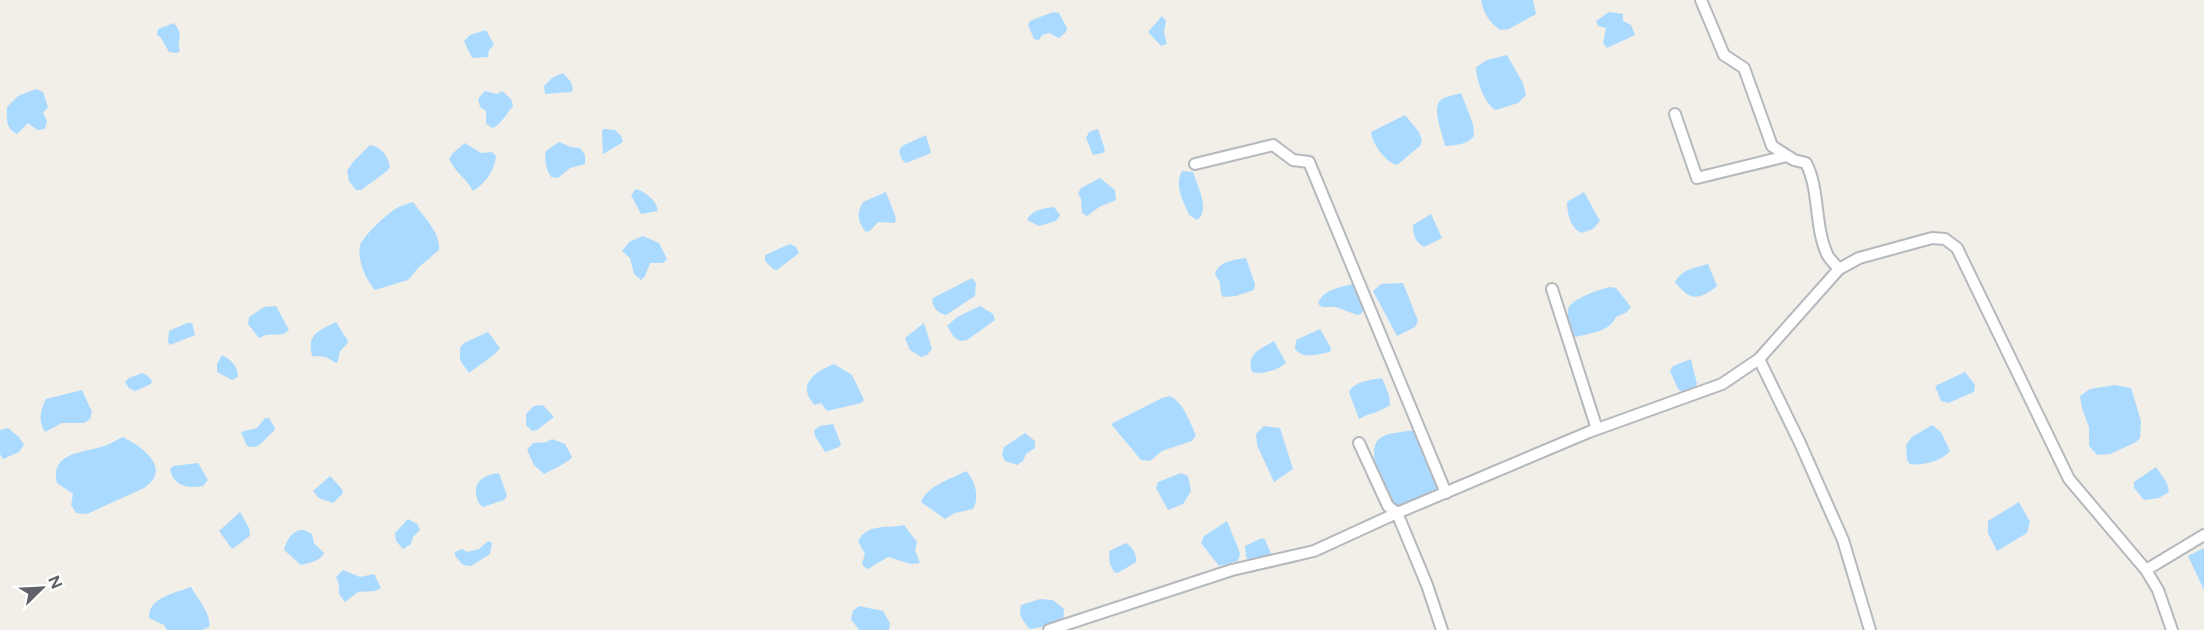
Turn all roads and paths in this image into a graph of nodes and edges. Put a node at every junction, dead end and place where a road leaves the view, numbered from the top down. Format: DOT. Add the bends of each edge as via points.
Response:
graph roads {
  1 [pos="1701,0"];
  2 [pos="1675,114"];
  3 [pos="1787,156"];
  4 [pos="1195,164"];
  5 [pos="1839,269"];
  6 [pos="1552,289"];
  7 [pos="1759,359"];
  8 [pos="1597,429"];
  9 [pos="1359,443"];
  10 [pos="1446,493"];
  11 [pos="1397,513"];
  12 [pos="2204,535"];
  13 [pos="2146,570"];
  14 [pos="1049,630"];
  15 [pos="1442,630"];
  16 [pos="1870,630"];
  17 [pos="2172,630"];
  1 -- 3 [label="street" via="1724,55 1744,68 1772,146"];
  2 -- 3 [label="street" via="1697,178"];
  3 -- 5 [label="street" via="1806,162 1813,176 1827,256"];
  4 -- 10 [label="street" via="1273,146 1293,160 1310,162"];
  5 -- 7 [label="street"];
  5 -- 13 [label="street" via="1859,258 1932,238 1945,239 1957,248 2069,479"];
  6 -- 8 [label="street"];
  7 -- 8 [label="street" via="1722,384"];
  7 -- 16 [label="street" via="1843,540"];
  8 -- 10 [label="street"];
  9 -- 11 [label="street" via="1388,506"];
  10 -- 11 [label="street"];
  11 -- 14 [label="street" via="1314,551 1232,570"];
  11 -- 15 [label="street"];
  12 -- 13 [label="street"];
  13 -- 17 [label="street" via="2158,590"];
}
